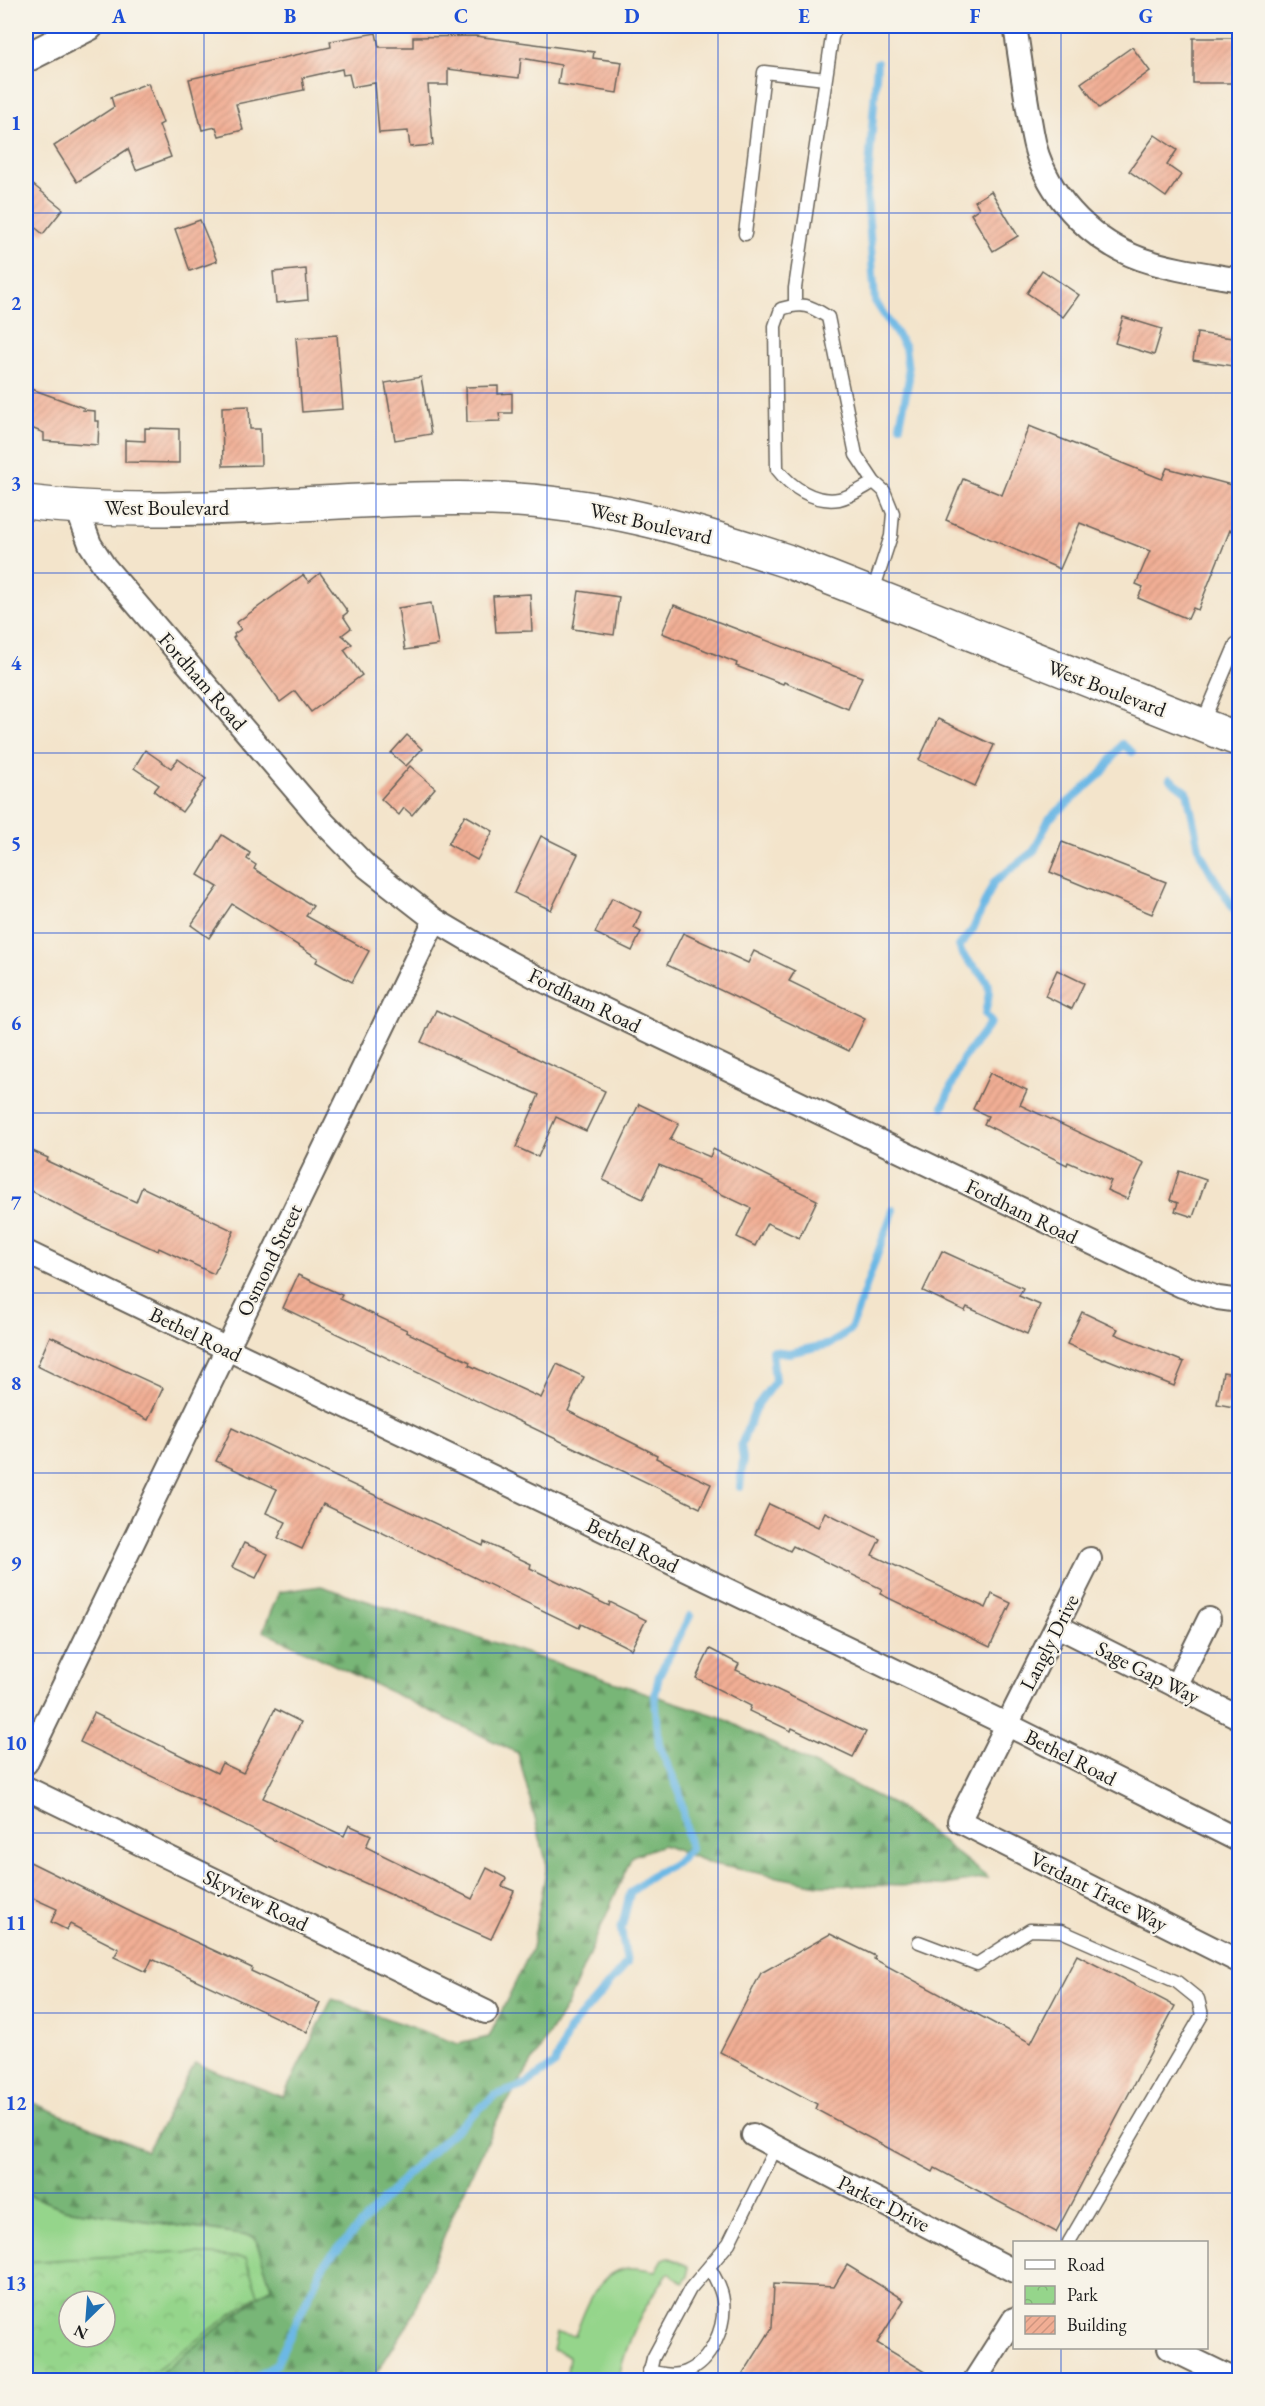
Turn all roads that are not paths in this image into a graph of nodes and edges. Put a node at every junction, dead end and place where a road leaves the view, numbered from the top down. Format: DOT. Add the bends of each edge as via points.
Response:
graph roads {
  1 [pos="89,26"];
  2 [pos="837,26"];
  3 [pos="1015,26"];
  4 [pos="26,58"];
  5 [pos="825,79"];
  6 [pos="745,234"];
  7 [pos="1239,280"];
  8 [pos="795,304"];
  9 [pos="874,482"];
  10 [pos="26,502"];
  11 [pos="76,506"];
  12 [pos="872,595"];
  13 [pos="1239,641"];
  14 [pos="1202,724"];
  15 [pos="1239,740"];
  16 [pos="435,920"];
  17 [pos="26,1252"];
  18 [pos="1239,1301"];
  19 [pos="226,1349"];
  20 [pos="1090,1559"];
  21 [pos="1209,1619"];
  22 [pos="1057,1626"];
  23 [pos="1176,1686"];
  24 [pos="1239,1718"];
  25 [pos="1008,1725"];
  26 [pos="26,1763"];
  27 [pos="26,1788"];
  28 [pos="959,1821"];
  29 [pos="1239,1841"];
  30 [pos="920,1942"];
  31 [pos="1239,1962"];
  32 [pos="486,2012"];
  33 [pos="753,2135"];
  34 [pos="776,2147"];
  35 [pos="1070,2241"];
  36 [pos="708,2267"];
  37 [pos="1013,2270"];
  38 [pos="1013,2321"];
  39 [pos="1171,2349"];
  40 [pos="649,2376"];
  41 [pos="975,2380"];
  42 [pos="1235,2380"];
  1 -- 4 [label="street"];
  2 -- 5 [label="lane" via="831,37"];
  3 -- 7 [label="street" via="1037,154 1048,181 1071,212 1095,234 1124,252 1174,268"];
  5 -- 6 [label="lane" via="764,72"];
  5 -- 8 [label="lane"];
  8 -- 9 [label="lane" via="811,306 828,317 856,455"];
  8 -- 9 [label="lane" via="782,309 776,326 777,469 787,482 820,499 840,499"];
  9 -- 12 [label="lane" via="884,491 893,513 891,536"];
  10 -- 11 [label="main road, West Boulevard"];
  11 -- 12 [label="main road, West Boulevard" via="207,508 457,499 569,505 634,516 711,536"];
  11 -- 16 [label="street, Fordham Road" via="90,544 105,567 301,796 367,867"];
  12 -- 14 [label="main road, West Boulevard"];
  13 -- 14 [label="lane"];
  14 -- 15 [label="main road, West Boulevard"];
  16 -- 18 [label="street, Fordham Road" via="536,976 1067,1233 1182,1286"];
  16 -- 19 [label="street, Osmond Street"];
  17 -- 19 [label="street, Bethel Road"];
  19 -- 25 [label="street, Bethel Road"];
  19 -- 26 [label="street, Osmond Street"];
  20 -- 22 [label="street, Langly Drive"];
  21 -- 23 [label="street"];
  22 -- 23 [label="street, Sage Gap Way"];
  22 -- 25 [label="street, Langly Drive"];
  23 -- 24 [label="street, Sage Gap Way"];
  25 -- 28 [label="street, Langly Drive"];
  25 -- 29 [label="street, Bethel Road"];
  27 -- 32 [label="street, Skyview Road"];
  28 -- 31 [label="street, Verdant Trace Way"];
  30 -- 35 [label="lane" via="977,1964 1030,1930 1061,1930 1177,1982 1198,1999 1202,2015"];
  33 -- 34 [label="street, Parker Drive"];
  34 -- 36 [label="lane" via="729,2242"];
  34 -- 37 [label="street, Parker Drive"];
  36 -- 40 [label="lane" via="690,2289 654,2358"];
  36 -- 40 [label="lane" via="717,2280 723,2302 718,2337 699,2363 687,2372"];
  38 -- 41 [label="street"];
  39 -- 42 [label="street"];
}
